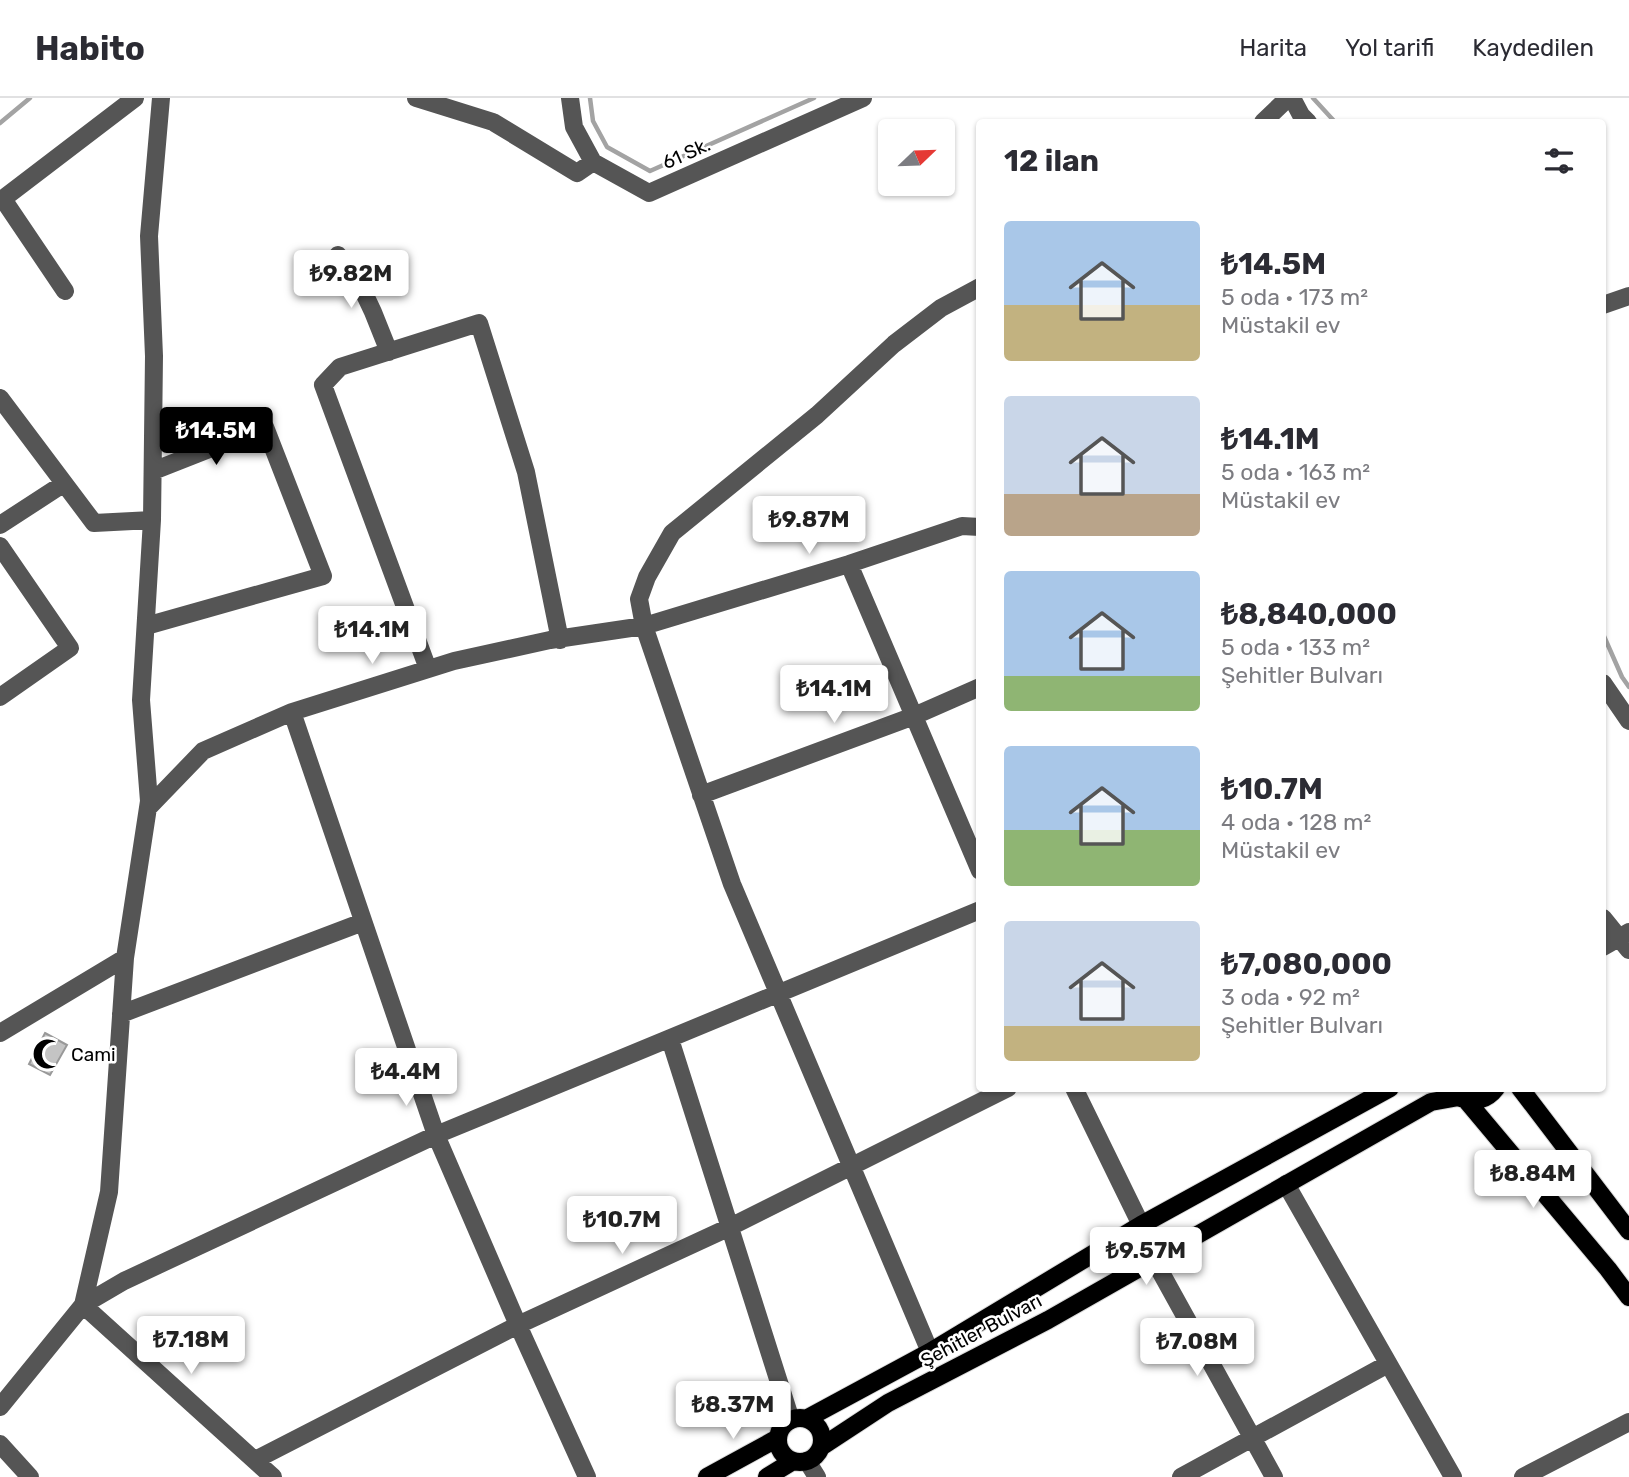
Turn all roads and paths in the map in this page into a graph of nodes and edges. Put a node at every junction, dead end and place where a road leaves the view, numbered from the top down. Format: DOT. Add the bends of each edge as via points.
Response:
graph roads {
  1 [pos="135,98"];
  2 [pos="160,98"];
  3 [pos="416,98"];
  4 [pos="570,98"];
  5 [pos="863,98"];
  6 [pos="1290,98"];
  7 [pos="1266,119"];
  8 [pos="1305,119"];
  9 [pos="593,162"];
  10 [pos="1,200"];
  11 [pos="338,255"];
  12 [pos="976,289"];
  13 [pos="65,291"];
  14 [pos="1629,296"];
  15 [pos="1606,304"];
  16 [pos="389,352"];
  17 [pos="0,398"];
  18 [pos="153,471"];
  19 [pos="63,484"];
  20 [pos="152,520"];
  21 [pos="0,525"];
  22 [pos="976,527"];
  23 [pos="0,546"];
  24 [pos="849,564"];
  25 [pos="146,626"];
  26 [pos="644,626"];
  27 [pos="560,640"];
  28 [pos="428,669"];
  29 [pos="1606,687"];
  30 [pos="976,689"];
  31 [pos="0,697"];
  32 [pos="292,712"];
  33 [pos="914,716"];
  34 [pos="1629,721"];
  35 [pos="701,795"];
  36 [pos="148,808"];
  37 [pos="976,862"];
  38 [pos="976,912"];
  39 [pos="363,922"];
  40 [pos="1606,922"];
  41 [pos="1620,942"];
  42 [pos="125,958"];
  43 [pos="779,994"];
  44 [pos="121,1014"];
  45 [pos="0,1033"];
  46 [pos="670,1039"];
  47 [pos="1000,1092"];
  48 [pos="1076,1092"];
  49 [pos="1383,1092"];
  50 [pos="1494,1092"];
  51 [pos="1523,1092"];
  52 [pos="1458,1095"];
  53 [pos="436,1135"];
  54 [pos="851,1166"];
  55 [pos="1286,1184"];
  56 [pos="1626,1222"];
  57 [pos="1141,1226"];
  58 [pos="730,1227"];
  59 [pos="1154,1260"];
  60 [pos="1629,1297"];
  61 [pos="83,1305"];
  62 [pos="518,1325"];
  63 [pos="930,1352"];
  64 [pos="1388,1364"];
  65 [pos="0,1407"];
  66 [pos="798,1419"];
  67 [pos="1629,1422"];
  68 [pos="778,1438"];
  69 [pos="1252,1438"];
  70 [pos="0,1444"];
  71 [pos="821,1447"];
  72 [pos="255,1460"];
  73 [pos="800,1461"];
  74 [pos="30,1477"];
  75 [pos="274,1477"];
  76 [pos="587,1477"];
  77 [pos="707,1477"];
  78 [pos="767,1477"];
  79 [pos="817,1477"];
  80 [pos="1181,1477"];
  81 [pos="1274,1477"];
  82 [pos="1453,1477"];
  83 [pos="1523,1477"];
  1 -- 10 [label="street"];
  2 -- 18 [label="street" via="149,236"];
  3 -- 9 [label="street" via="493,122 577,173"];
  4 -- 9 [label="street" via="574,127"];
  5 -- 9 [label="street, 61 Sk." via="649,193"];
  6 -- 7 [label="street"];
  6 -- 8 [label="street"];
  10 -- 13 [label="street"];
  11 -- 16 [label="street" via="365,295"];
  12 -- 26 [label="street" via="941,308 894,344 817,415 672,533 646,577 639,599"];
  14 -- 15 [label="street"];
  16 -- 27 [label="street" via="479,323 526,472"];
  16 -- 28 [label="street" via="340,367 323,385"];
  17 -- 19 [label="street"];
  18 -- 20 [label="street"];
  18 -- 25 [label="street" via="265,427 323,576"];
  19 -- 20 [label="street" via="94,523"];
  19 -- 21 [label="street"];
  20 -- 25 [label="street"];
  22 -- 24 [label="street" via="962,526"];
  23 -- 31 [label="street" via="70,648"];
  24 -- 26 [label="street"];
  24 -- 33 [label="street"];
  25 -- 36 [label="street" via="141,700"];
  26 -- 27 [label="street"];
  26 -- 35 [label="street"];
  27 -- 28 [label="street"];
  28 -- 32 [label="street"];
  29 -- 34 [label="street"];
  30 -- 33 [label="street"];
  32 -- 36 [label="street" via="203,751"];
  32 -- 39 [label="street"];
  33 -- 35 [label="street"];
  33 -- 37 [label="street"];
  35 -- 43 [label="street" via="732,884"];
  36 -- 42 [label="street"];
  38 -- 43 [label="street"];
  39 -- 44 [label="street"];
  39 -- 53 [label="street"];
  40 -- 41 [label="street"];
  42 -- 44 [label="street"];
  42 -- 45 [label="street"];
  43 -- 46 [label="street"];
  43 -- 54 [label="street"];
  44 -- 61 [label="street" via="109,1192"];
  46 -- 53 [label="street"];
  46 -- 58 [label="street"];
  47 -- 54 [label="street"];
  48 -- 57 [label="street"];
  49 -- 57 [label="main road, Şehitler Bulvarı"];
  50 -- 52 [label="main road, Şehitler Bulvarı" via="1475,1101"];
  51 -- 56 [label="main road"];
  52 -- 55 [label="main road, Şehitler Bulvarı" via="1431,1102"];
  52 -- 60 [label="main road"];
  53 -- 61 [label="street" via="124,1281"];
  53 -- 62 [label="street"];
  54 -- 58 [label="street"];
  54 -- 63 [label="street"];
  55 -- 59 [label="main road, Şehitler Bulvarı"];
  55 -- 64 [label="street"];
  57 -- 59 [label="street"];
  57 -- 63 [label="main road, Şehitler Bulvarı"];
  58 -- 62 [label="street"];
  58 -- 66 [label="street"];
  59 -- 69 [label="street"];
  59 -- 71 [label="main road, Şehitler Bulvarı" via="888,1402"];
  61 -- 65 [label="street"];
  61 -- 72 [label="street"];
  62 -- 72 [label="street"];
  62 -- 76 [label="street"];
  63 -- 66 [label="main road, Şehitler Bulvarı"];
  64 -- 69 [label="street"];
  64 -- 82 [label="street"];
  66 -- 68 [label="main road" via="784,1424"];
  66 -- 71 [label="main road" via="812,1422 821,1433"];
  67 -- 83 [label="street"];
  68 -- 73 [label="main road" via="781,1452"];
  68 -- 77 [label="main road"];
  69 -- 80 [label="street"];
  69 -- 81 [label="street"];
  70 -- 74 [label="street"];
  71 -- 73 [label="main road"];
  72 -- 75 [label="street"];
  73 -- 78 [label="main road"];
  73 -- 79 [label="street"];
}
